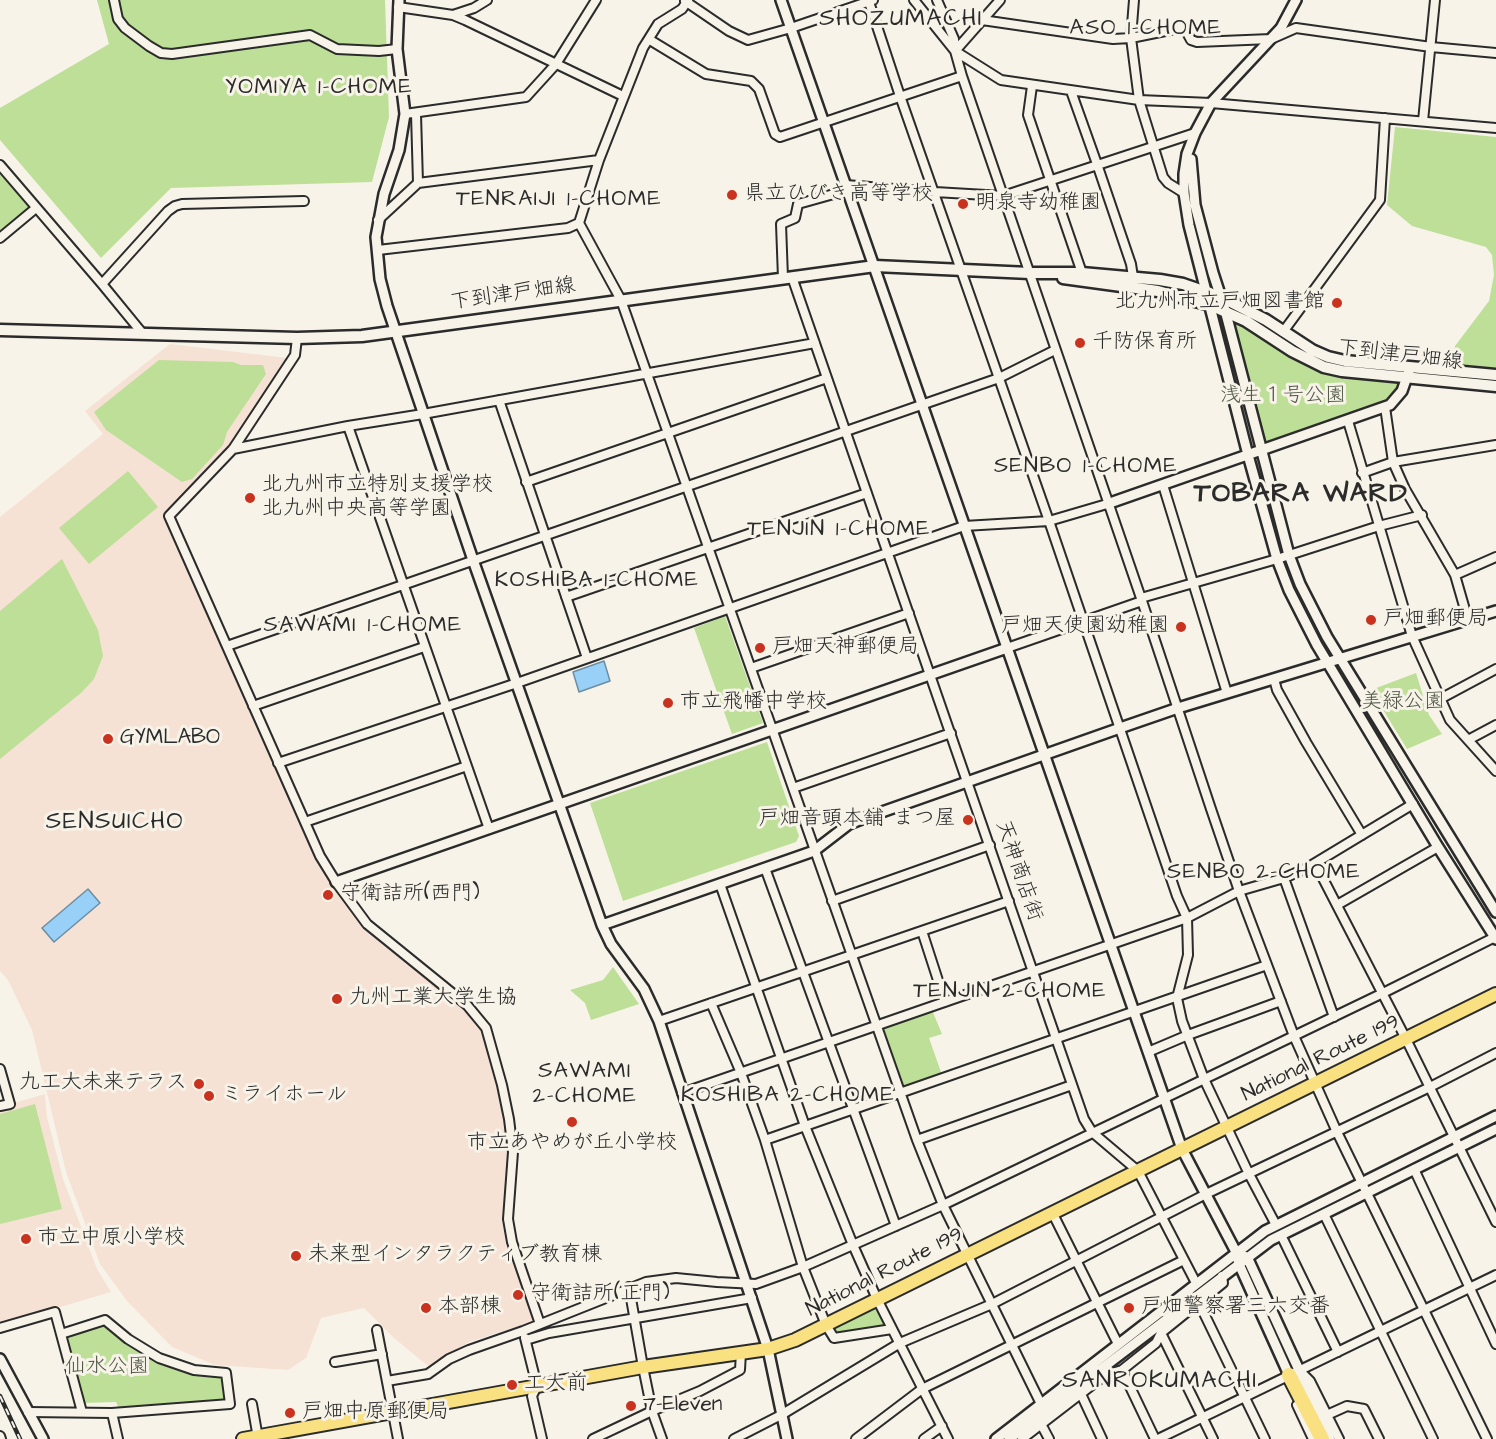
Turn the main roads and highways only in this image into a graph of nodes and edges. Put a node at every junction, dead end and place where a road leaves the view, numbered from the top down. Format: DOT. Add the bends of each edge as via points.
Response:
graph roads {
  1 [pos="1030,273"];
  2 [pos="0,330"];
  3 [pos="1409,372"];
  4 [pos="1496,375"];
  5 [pos="1496,386"];
  6 [pos="1494,1000"];
  7 [pos="1294,1373"];
  8 [pos="1322,1437"];
  9 [pos="258,1438"];
  10 [pos="243,1439"];
  1 -- 2 [label="main road, 下到津戸畑線" via="875,266 362,336 297,338"];
  1 -- 3 [label="main road, 下到津戸畑線" via="1158,291 1210,305 1324,367"];
  1 -- 3 [label="main road, 下到津戸畑線" via="1082,273 1183,284 1245,308 1328,357"];
  3 -- 4 [label="main road, 下到津戸畑線"];
  3 -- 5 [label="main road, 下到津戸畑線"];
  6 -- 9 [label="highway, National Route 199" via="1227,1126 795,1340 768,1349 643,1367"];
  7 -- 8 [label="highway"];
  9 -- 10 [label="highway, National Route 199"];
}
